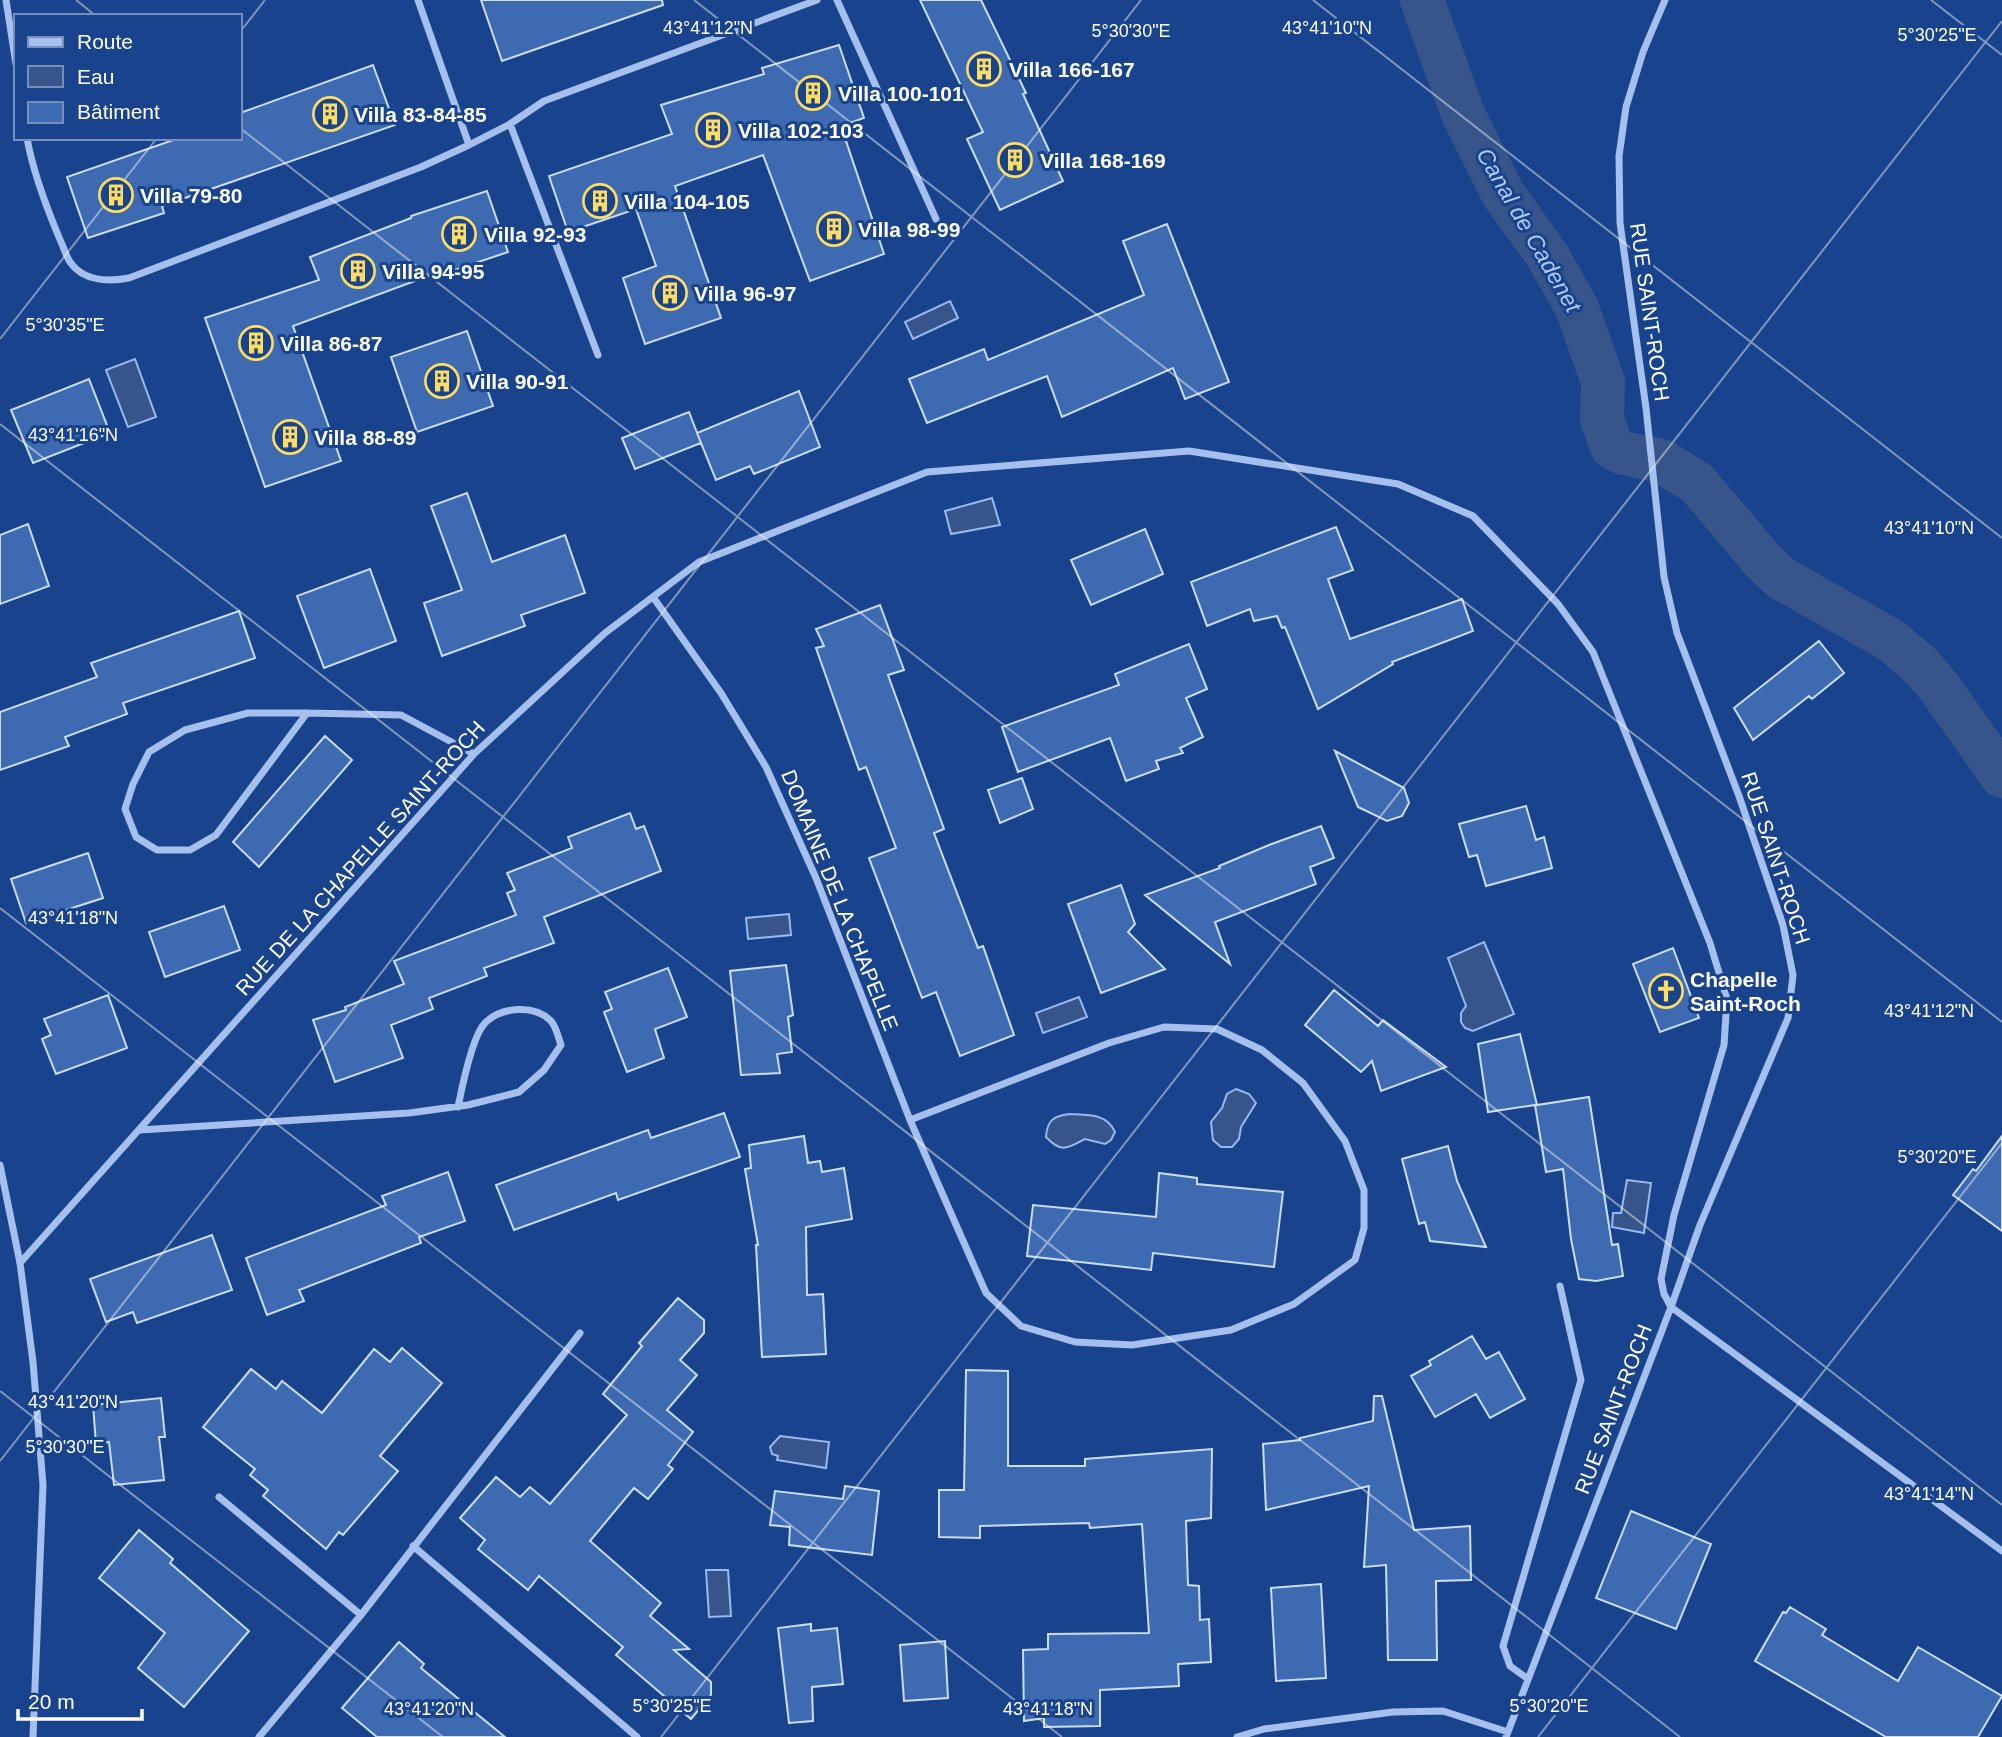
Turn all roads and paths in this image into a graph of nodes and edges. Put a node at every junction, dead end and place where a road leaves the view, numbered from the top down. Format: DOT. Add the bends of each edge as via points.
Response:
graph roads {
  1 [pos="6,0"];
  2 [pos="418,0"];
  3 [pos="817,0"];
  4 [pos="837,0"];
  5 [pos="1665,0"];
  6 [pos="14,51"];
  7 [pos="510,124"];
  8 [pos="27,140"];
  9 [pos="469,145"];
  10 [pos="936,219"];
  11 [pos="598,355"];
  12 [pos="653,597"];
  13 [pos="307,713"];
  14 [pos="474,754"];
  15 [pos="458,1107"];
  16 [pos="910,1120"];
  17 [pos="140,1130"];
  18 [pos="0,1165"];
  19 [pos="20,1263"];
  20 [pos="1560,1286"];
  21 [pos="1671,1307"];
  22 [pos="580,1333"];
  23 [pos="219,1497"];
  24 [pos="414,1546"];
  25 [pos="2002,1551"];
  26 [pos="361,1615"];
  27 [pos="1528,1679"];
  28 [pos="1507,1734"];
  29 [pos="33,1737"];
  30 [pos="259,1737"];
  31 [pos="637,1737"];
  32 [pos="1237,1737"];
  1 -- 6 [label="street"];
  2 -- 9 [label="street"];
  3 -- 7 [label="street" via="544,101"];
  4 -- 10 [label="street"];
  5 -- 21 [label="street, RUE SAINT-ROCH" via="1626,107 1619,156 1619,223 1656,486 1664,577 1677,633 1783,925 1793,975 1788,1018 1700,1226"];
  7 -- 9 [label="street"];
  7 -- 11 [label="street"];
  8 -- 9 [label="street" via="70,262 84,275 108,282 421,167"];
  12 -- 14 [label="street, RUE DE LA CHAPELLE SAINT-ROCH" via="605,633"];
  12 -- 16 [label="street, DOMAINE DE LA CHAPELLE" via="766,767 816,878"];
  12 -- 21 [label="street, RUE DE LA CHAPELLE SAINT-ROCH" via="699,562 927,472 1189,451 1398,484 1473,516 1558,604 1593,652 1710,943 1727,999 1724,1045 1674,1215 1661,1279"];
  13 -- 13 [label="street" via="216,835 190,850 157,850 136,837 125,809 149,752 185,730 248,713"];
  13 -- 14 [label="street" via="401,715"];
  14 -- 17 [label="street, RUE DE LA CHAPELLE SAINT-ROCH"];
  15 -- 15 [label="street" via="519,1092 544,1070 561,1045 552,1021 535,1009 506,1011 484,1024 471,1053"];
  15 -- 17 [label="street"];
  16 -- 16 [label="street, DOMAINE DE LA CHAPELLE" via="986,1293 1021,1325 1074,1342 1132,1345 1231,1331 1294,1304 1356,1260 1364,1228 1364,1190 1345,1140 1303,1083 1262,1050 1217,1029 1164,1027 1109,1043"];
  17 -- 19 [label="street, RUE DE LA CHAPELLE SAINT-ROCH"];
  18 -- 19 [label="street"];
  19 -- 29 [label="street" via="43,1485"];
  20 -- 27 [label="street" via="1581,1380 1503,1646 1510,1666"];
  21 -- 25 [label="street"];
  21 -- 27 [label="street, RUE SAINT-ROCH"];
  22 -- 24 [label="street"];
  23 -- 26 [label="street"];
  24 -- 26 [label="street"];
  24 -- 31 [label="street"];
  26 -- 30 [label="street"];
  27 -- 28 [label="street, RUE SAINT-ROCH"];
  28 -- 32 [label="street" via="1431,1711 1277,1727"];
}
